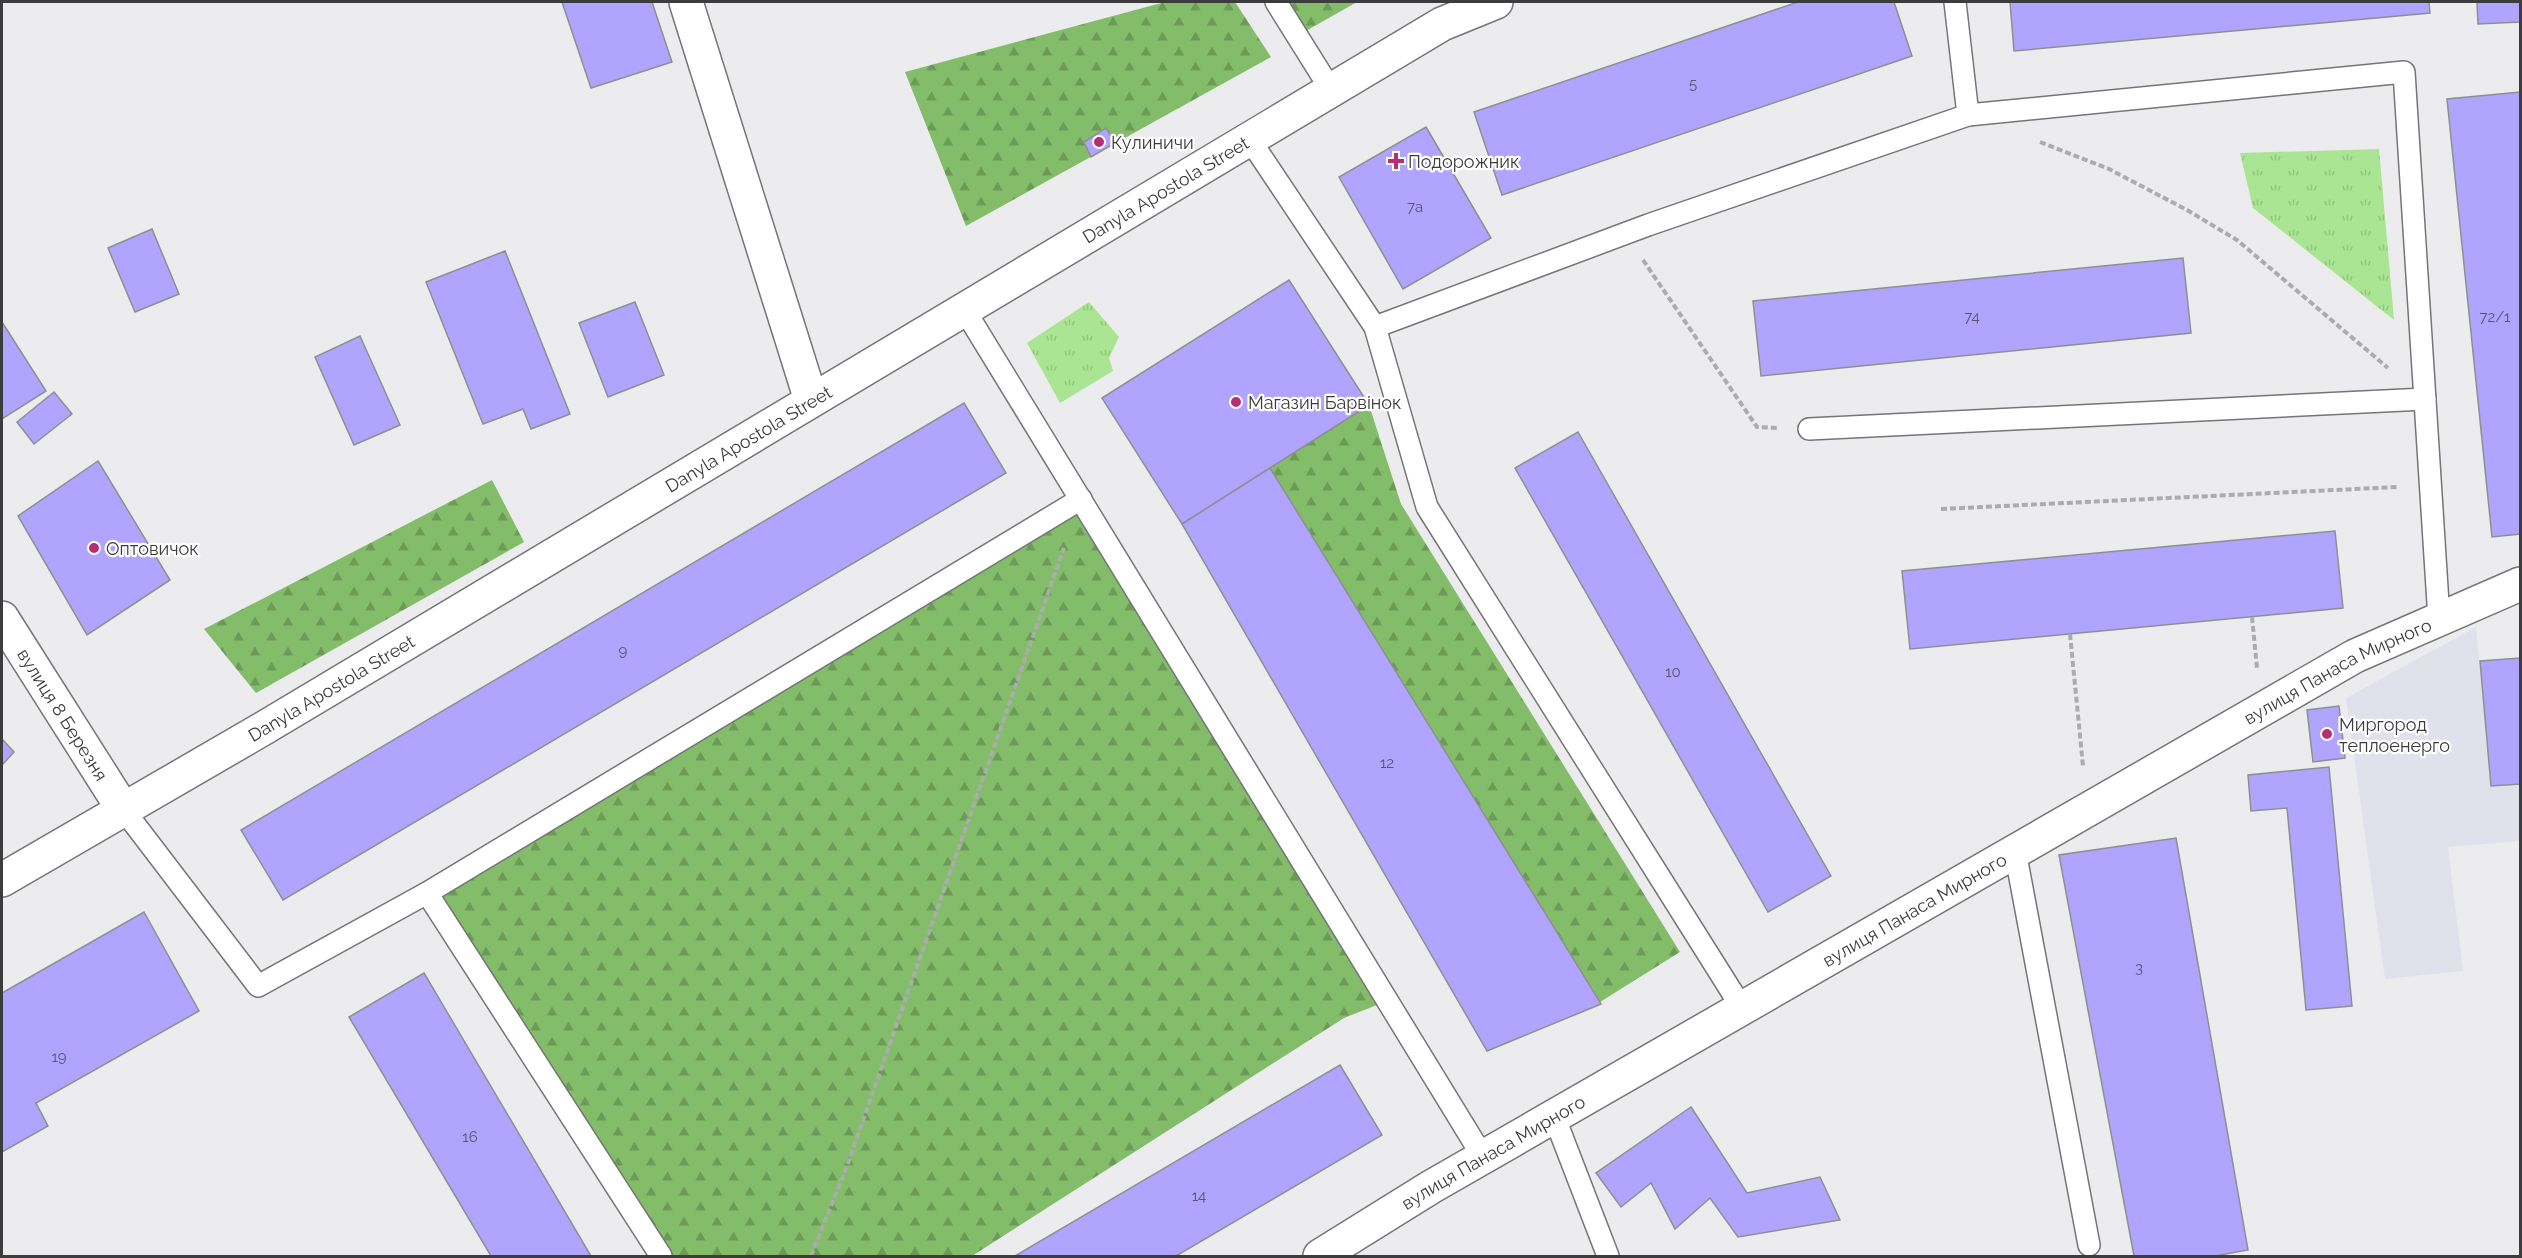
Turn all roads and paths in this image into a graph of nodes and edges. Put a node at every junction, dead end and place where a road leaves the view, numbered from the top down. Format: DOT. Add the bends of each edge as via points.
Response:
graph roads {
  1 [pos="686,2"];
  2 [pos="1276,2"];
  3 [pos="1496,2"];
  4 [pos="1955,2"];
  5 [pos="1331,90"];
  6 [pos="1968,115"];
  7 [pos="1250,140"];
  8 [pos="2033,140"];
  9 [pos="1625,233"];
  10 [pos="964,309"];
  11 [pos="1375,327"];
  12 [pos="2425,399"];
  13 [pos="811,400"];
  14 [pos="1809,429"];
  15 [pos="2431,485"];
  16 [pos="1081,499"];
  17 [pos="1941,509"];
  18 [pos="2520,584"];
  19 [pos="2252,617"];
  20 [pos="2,618"];
  21 [pos="2439,619"];
  22 [pos="2070,634"];
  23 [pos="2260,710"];
  24 [pos="123,809"];
  25 [pos="2088,809"];
  26 [pos="2015,851"];
  27 [pos="2,880"];
  28 [pos="427,893"];
  29 [pos="1742,1008"];
  30 [pos="1554,1116"];
  31 [pos="1483,1157"];
  32 [pos="2089,1245"];
  33 [pos="662,1257"];
  34 [pos="811,1257"];
  35 [pos="1320,1257"];
  36 [pos="1608,1257"];
  1 -- 13 [label="street"];
  2 -- 5 [label="lane"];
  3 -- 5 [label="street, Danyla Apostola Street" via="1442,24"];
  4 -- 6 [label="lane"];
  5 -- 7 [label="street, Danyla Apostola Street"];
  6 -- 9 [label="lane"];
  6 -- 12 [label="lane" via="2404,72"];
  7 -- 10 [label="street, Danyla Apostola Street"];
  7 -- 11 [label="lane"];
  8 -- 12 [label="path" via="2109,169 2237,240"];
  9 -- 11 [label="lane"];
  9 -- 14 [label="path" via="1756,427"];
  10 -- 13 [label="street, Danyla Apostola Street"];
  10 -- 16 [label="lane"];
  11 -- 29 [label="lane" via="1427,507"];
  12 -- 14 [label="lane"];
  12 -- 15 [label="lane"];
  13 -- 24 [label="street, Danyla Apostola Street"];
  15 -- 17 [label="path"];
  15 -- 21 [label="lane"];
  16 -- 28 [label="lane"];
  16 -- 31 [label="lane"];
  16 -- 34 [label="path" via="851,1155"];
  18 -- 21 [label="street, вулиця Панаса Мирного"];
  19 -- 23 [label="path"];
  20 -- 24 [label="street, вулиця 8 Березня"];
  21 -- 23 [label="street, вулиця Панаса Мирного" via="2355,656"];
  22 -- 25 [label="path"];
  23 -- 25 [label="street, вулиця Панаса Мирного"];
  24 -- 27 [label="street, Danyla Apostola Street"];
  24 -- 28 [label="lane" via="258,987"];
  25 -- 26 [label="street, вулиця Панаса Мирного"];
  26 -- 29 [label="street, вулиця Панаса Мирного"];
  26 -- 32 [label="lane"];
  28 -- 33 [label="lane"];
  29 -- 30 [label="street, вулиця Панаса Мирного"];
  30 -- 31 [label="street, вулиця Панаса Мирного"];
  30 -- 36 [label="lane"];
  31 -- 35 [label="street, вулиця Панаса Мирного"];
}
